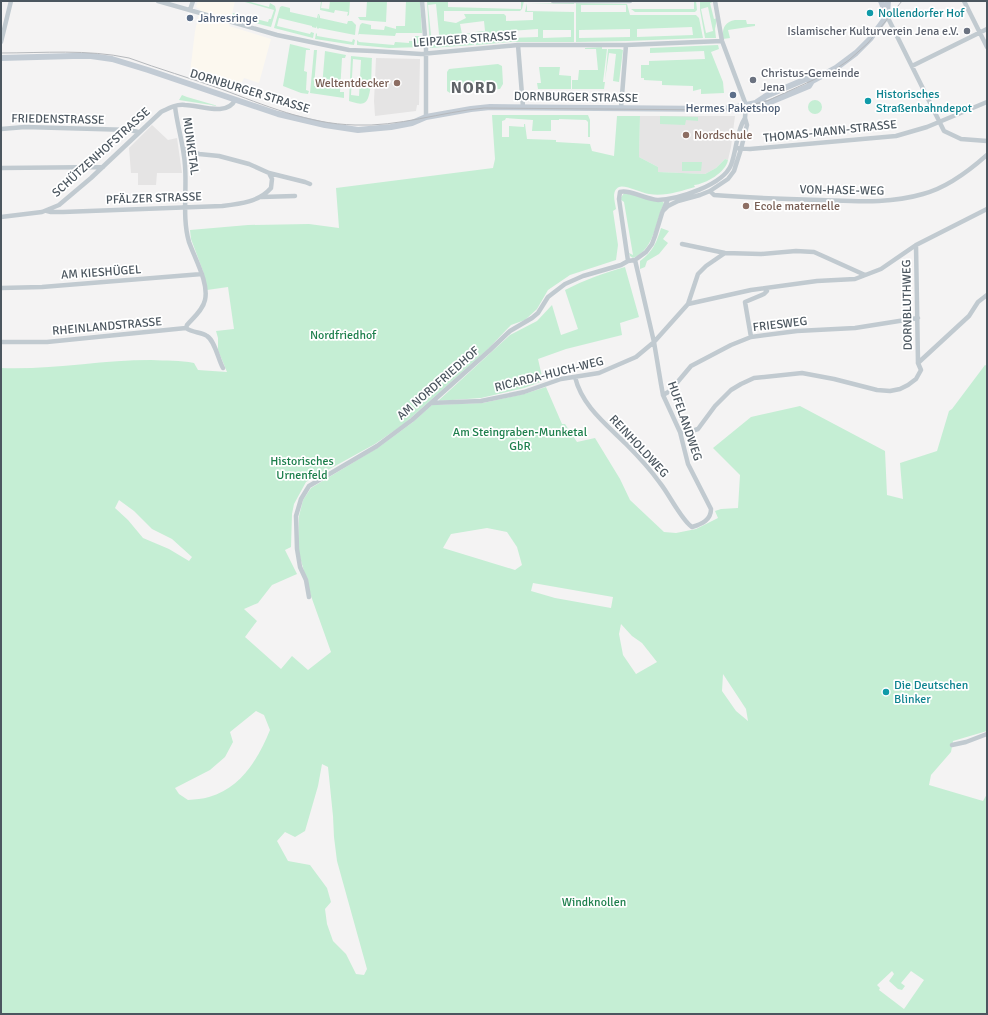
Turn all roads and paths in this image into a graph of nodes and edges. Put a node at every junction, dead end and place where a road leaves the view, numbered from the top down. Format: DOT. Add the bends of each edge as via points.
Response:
graph roads {
  1 [pos="11,1"];
  2 [pos="158,1"];
  3 [pos="193,1"];
  4 [pos="422,1"];
  5 [pos="553,1"];
  6 [pos="575,1"];
  7 [pos="630,1"];
  8 [pos="715,1"];
  9 [pos="880,1"];
  10 [pos="888,1"];
  11 [pos="964,1"];
  12 [pos="190,10"];
  13 [pos="887,16"];
  14 [pos="987,29"];
  15 [pos="2,32"];
  16 [pos="980,32"];
  17 [pos="722,41"];
  18 [pos="1,42"];
  19 [pos="518,45"];
  20 [pos="626,45"];
  21 [pos="987,47"];
  22 [pos="426,53"];
  23 [pos="1,58"];
  24 [pos="912,66"];
  25 [pos="235,100"];
  26 [pos="987,102"];
  27 [pos="746,105"];
  28 [pos="175,106"];
  29 [pos="523,107"];
  30 [pos="621,108"];
  31 [pos="426,117"];
  32 [pos="745,118"];
  33 [pos="939,122"];
  34 [pos="1,129"];
  35 [pos="138,132"];
  36 [pos="987,141"];
  37 [pos="736,148"];
  38 [pos="183,149"];
  39 [pos="741,149"];
  40 [pos="987,154"];
  41 [pos="103,167"];
  42 [pos="1,168"];
  43 [pos="269,173"];
  44 [pos="310,184"];
  45 [pos="710,191"];
  46 [pos="295,196"];
  47 [pos="261,197"];
  48 [pos="668,199"];
  49 [pos="185,207"];
  50 [pos="987,209"];
  51 [pos="46,211"];
  52 [pos="662,213"];
  53 [pos="1,217"];
  54 [pos="682,244"];
  55 [pos="916,246"];
  56 [pos="725,253"];
  57 [pos="635,260"];
  58 [pos="628,261"];
  59 [pos="202,274"];
  60 [pos="865,275"];
  61 [pos="1,288"];
  62 [pos="766,289"];
  63 [pos="987,296"];
  64 [pos="688,304"];
  65 [pos="918,318"];
  66 [pos="186,328"];
  67 [pos="751,337"];
  68 [pos="1,342"];
  69 [pos="654,342"];
  70 [pos="918,363"];
  71 [pos="223,368"];
  72 [pos="575,377"];
  73 [pos="664,395"];
  74 [pos="431,403"];
  75 [pos="680,432"];
  76 [pos="692,527"];
  77 [pos="309,597"];
  78 [pos="987,734"];
  79 [pos="952,745"];
  1 -- 15 [label="street"];
  2 -- 12 [label="street, LEIPZIGER STRASSE"];
  3 -- 12 [label="street"];
  4 -- 22 [label="street"];
  5 -- 6 [label="street"];
  6 -- 7 [label="street"];
  8 -- 17 [label="street"];
  9 -- 13 [label="street"];
  10 -- 13 [label="street"];
  11 -- 16 [label="street"];
  12 -- 22 [label="street, LEIPZIGER STRASSE" via="272,34 349,50"];
  13 -- 24 [label="street"];
  13 -- 27 [label="street, DORNBURGER STRASSE" via="856,53 836,68 812,80 809,86 768,103"];
  14 -- 16 [label="street"];
  15 -- 18 [label="street"];
  16 -- 21 [label="street"];
  16 -- 24 [label="street"];
  17 -- 20 [label="street, LEIPZIGER STRASSE"];
  17 -- 27 [label="street"];
  19 -- 20 [label="street, LEIPZIGER STRASSE"];
  19 -- 22 [label="street, LEIPZIGER STRASSE"];
  19 -- 29 [label="street"];
  20 -- 30 [label="street"];
  22 -- 31 [label="street"];
  23 -- 25 [label="street, DORNBURGER STRASSE" via="91,56 112,59"];
  24 -- 33 [label="street"];
  25 -- 28 [label="street, SCHÜTZENHOFSTRASSE" via="230,106 220,109"];
  25 -- 31 [label="street, DORNBURGER STRASSE" via="295,119 343,129 391,128"];
  26 -- 33 [label="street, THOMAS-MANN-STRASSE"];
  27 -- 30 [label="street, DORNBURGER STRASSE" via="716,109"];
  27 -- 32 [label="street"];
  28 -- 35 [label="street, SCHÜTZENHOFSTRASSE" via="161,112"];
  28 -- 38 [label="street, MUNKETAL"];
  29 -- 30 [label="street, DORNBURGER STRASSE"];
  29 -- 31 [label="street, DORNBURGER STRASSE" via="471,108"];
  32 -- 37 [label="street"];
  32 -- 39 [label="street" via="747,125"];
  33 -- 36 [label="street" via="944,131 961,139"];
  33 -- 39 [label="street, THOMAS-MANN-STRASSE" via="896,136"];
  34 -- 35 [label="street, FRIEDENSTRASSE" via="32,127"];
  35 -- 41 [label="street, SCHÜTZENHOFSTRASSE"];
  37 -- 39 [label="street"];
  37 -- 48 [label="street" via="731,166 726,173 696,191"];
  38 -- 43 [label="street" via="249,164"];
  38 -- 49 [label="street, MUNKETAL" via="186,174"];
  39 -- 45 [label="street" via="734,171 728,179"];
  40 -- 45 [label="street, VON-HASE-WEG" via="940,188 907,198 870,202 747,198 714,195"];
  41 -- 42 [label="street"];
  41 -- 51 [label="street, SCHÜTZENHOFSTRASSE" via="59,205"];
  43 -- 44 [label="street"];
  43 -- 47 [label="street" via="272,179 271,188"];
  45 -- 52 [label="street" via="678,201"];
  46 -- 47 [label="street, PFÄLZER STRASSE"];
  47 -- 49 [label="street, PFÄLZER STRASSE" via="222,206"];
  48 -- 52 [label="street"];
  48 -- 58 [label="street" via="650,199 625,191 620,192"];
  49 -- 51 [label="street, PFÄLZER STRASSE"];
  49 -- 59 [label="street, MUNKETAL" via="189,240"];
  50 -- 55 [label="street"];
  51 -- 53 [label="street, SCHÜTZENHOFSTRASSE"];
  52 -- 57 [label="street" via="652,244"];
  54 -- 56 [label="street"];
  55 -- 60 [label="street" via="881,269"];
  55 -- 65 [label="street, DORNBLUTHWEG"];
  56 -- 60 [label="street" via="814,252"];
  56 -- 64 [label="street" via="698,274"];
  57 -- 58 [label="street"];
  57 -- 69 [label="street, HUFELANDWEG"];
  58 -- 74 [label="street, AM NORDFRIEDHOF" via="583,276 561,287 548,297 532,318 510,330"];
  59 -- 61 [label="street, AM KIESHÜGEL"];
  59 -- 66 [label="street, MUNKETAL" via="206,289 205,300"];
  60 -- 62 [label="street" via="855,279 817,281"];
  62 -- 64 [label="street"];
  62 -- 67 [label="street" via="764,294 745,302"];
  63 -- 70 [label="street"];
  64 -- 69 [label="street, RICARDA-HUCH-WEG"];
  65 -- 67 [label="street, FRIESWEG" via="855,328 797,330"];
  65 -- 70 [label="street, DORNBLUTHWEG"];
  66 -- 68 [label="street, RHEINLANDSTRASSE" via="47,342"];
  66 -- 71 [label="street" via="211,339"];
  67 -- 73 [label="street, FRIESWEG" via="692,366"];
  69 -- 72 [label="street, RICARDA-HUCH-WEG" via="636,357 618,366 599,373"];
  69 -- 73 [label="street, HUFELANDWEG"];
  70 -- 75 [label="street, DORNBLUTHWEG" via="921,370 916,379 900,389 890,391 802,373 754,378 731,390 698,429"];
  72 -- 74 [label="street, RICARDA-HUCH-WEG" via="481,401"];
  72 -- 76 [label="street, REINHOLDWEG" via="588,406 650,469 684,521"];
  73 -- 75 [label="street, HUFELANDWEG"];
  74 -- 77 [label="street, AM NORDFRIEDHOF" via="377,446 309,486 301,498 296,516 296,546"];
  75 -- 76 [label="street, HUFELANDWEG" via="688,464 711,509 711,514 705,522"];
  78 -- 79 [label="street"];
}
